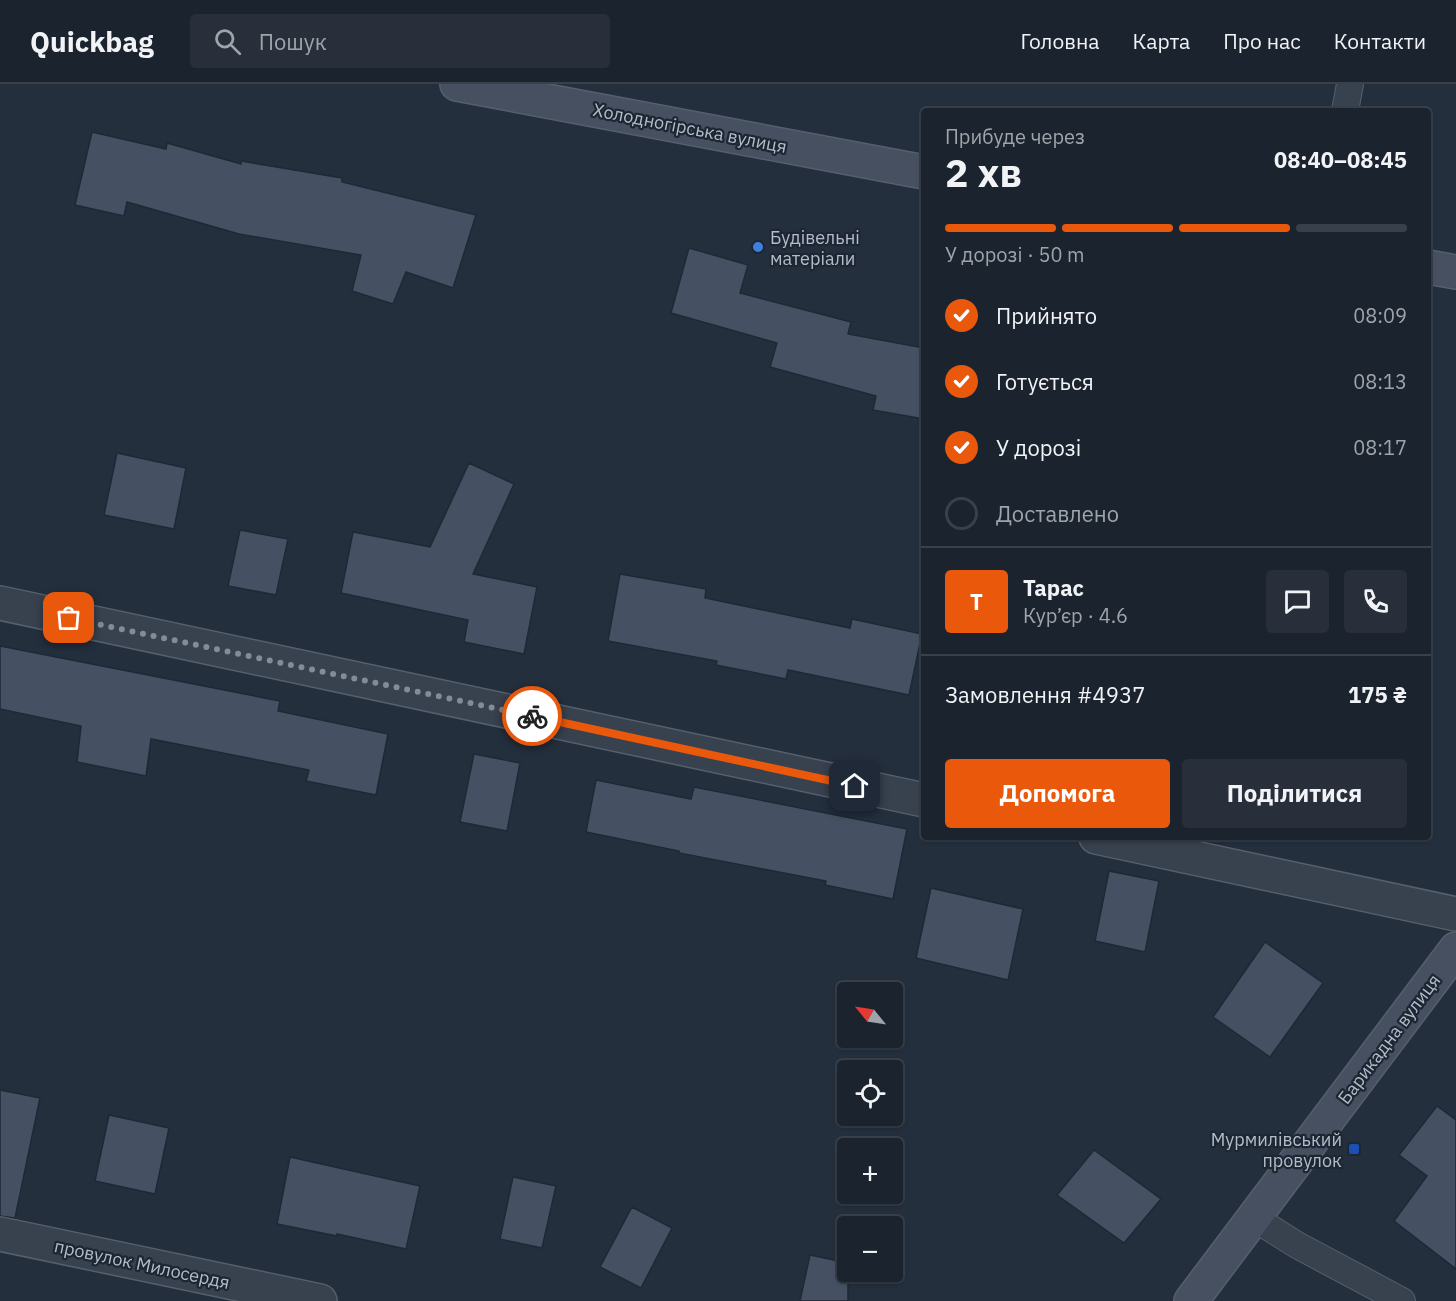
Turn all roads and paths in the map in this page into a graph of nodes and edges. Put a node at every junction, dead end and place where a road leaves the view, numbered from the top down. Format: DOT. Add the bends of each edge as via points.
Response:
graph roads {
  1 [pos="1350,84"];
  2 [pos="470,85"];
  3 [pos="1346,108"];
  4 [pos="921,171"];
  5 [pos="1431,268"];
  6 [pos="1456,272"];
  7 [pos="0,603"];
  8 [pos="921,799"];
  9 [pos="1110,840"];
  10 [pos="1456,914"];
  11 [pos="1456,949"];
  12 [pos="1254,1218"];
  13 [pos="0,1234"];
  14 [pos="320,1301"];
  15 [pos="1191,1301"];
  16 [pos="1402,1301"];
  1 -- 3 [label="lane"];
  2 -- 4 [label="main road, Холодногірська вулиця"];
  5 -- 6 [label="main road"];
  7 -- 8 [label="street"];
  9 -- 10 [label="street"];
  11 -- 12 [label="main road, Барикадна вулиця"];
  12 -- 15 [label="main road, Барикадна вулиця"];
  12 -- 16 [label="lane"];
  13 -- 14 [label="street, провулок Милосердя"];
}
